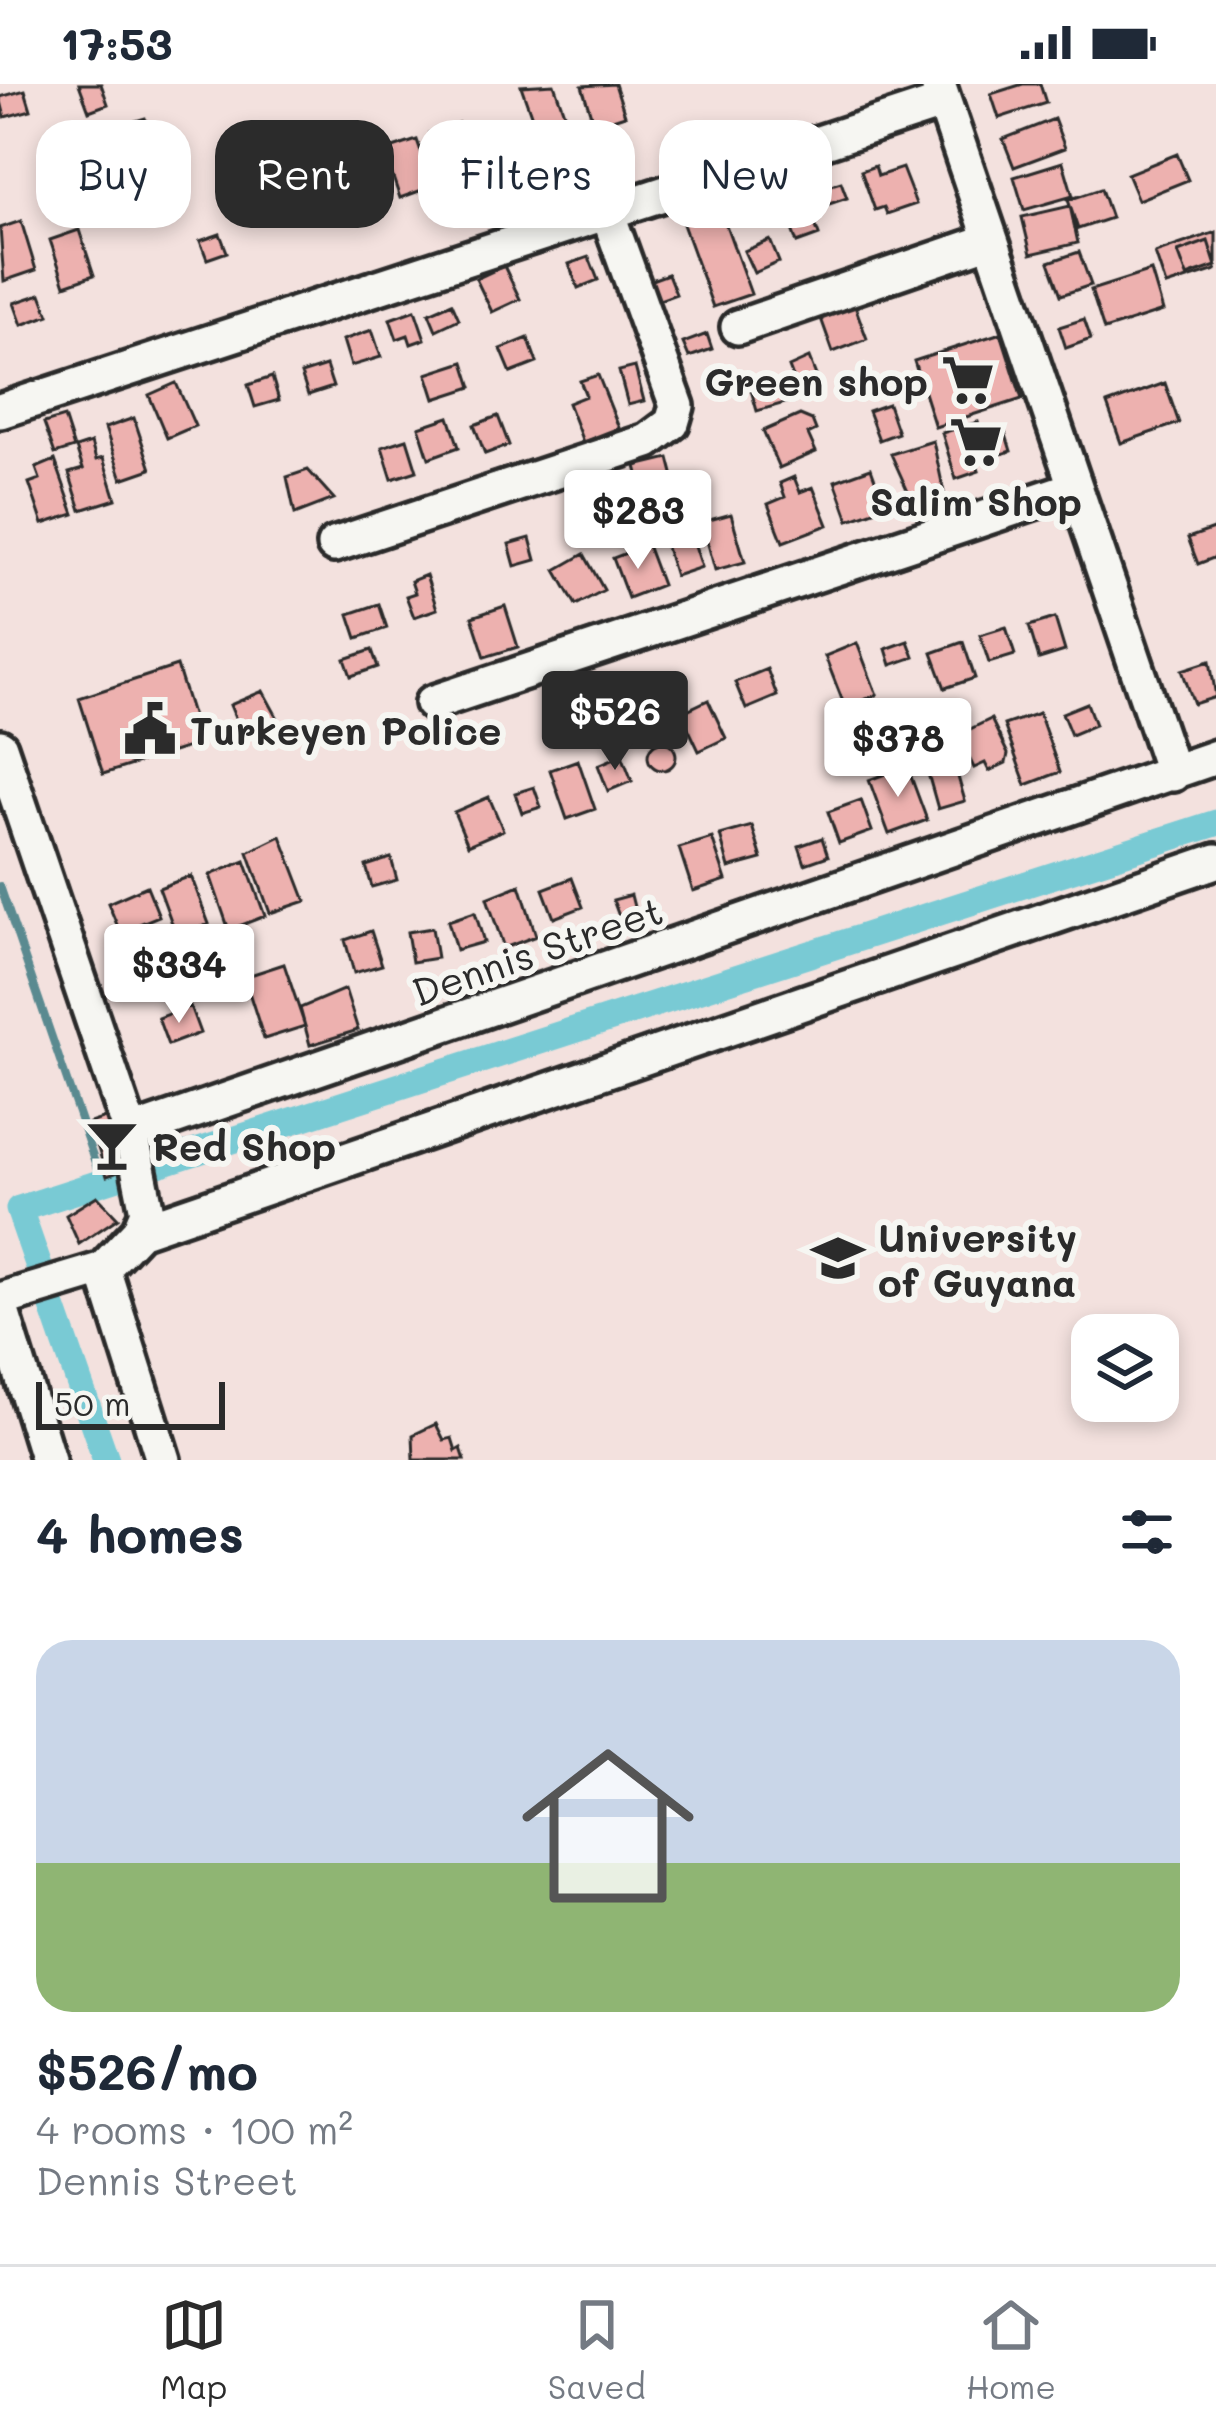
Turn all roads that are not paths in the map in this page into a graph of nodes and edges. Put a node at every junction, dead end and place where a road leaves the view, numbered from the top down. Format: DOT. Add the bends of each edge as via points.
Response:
graph roads {
  1 [pos="940,93"];
  2 [pos="635,202"];
  3 [pos="558,228"];
  4 [pos="613,228"];
  5 [pos="991,240"];
  6 [pos="738,327"];
  7 [pos="0,411"];
  8 [pos="1076,488"];
  9 [pos="334,544"];
  10 [pos="432,703"];
  11 [pos="0,747"];
  12 [pos="1216,757"];
  13 [pos="1173,774"];
  14 [pos="1216,861"];
  15 [pos="139,1161"];
  16 [pos="139,1231"];
  17 [pos="88,1274"];
  18 [pos="7,1300"];
  19 [pos="42,1458"];
  20 [pos="163,1460"];
  1 -- 2 [label="street"];
  1 -- 5 [label="street"];
  3 -- 7 [label="street"];
  4 -- 9 [label="street" via="677,406 672,422 648,441"];
  5 -- 6 [label="street"];
  5 -- 8 [label="street"];
  8 -- 10 [label="street"];
  8 -- 13 [label="street"];
  11 -- 15 [label="street"];
  12 -- 13 [label="street, Dennis Street"];
  13 -- 15 [label="street, Dennis Street"];
  14 -- 16 [label="street"];
  15 -- 16 [label="street"];
  16 -- 17 [label="street"];
  17 -- 18 [label="street"];
  17 -- 20 [label="street"];
  18 -- 19 [label="street"];
}
